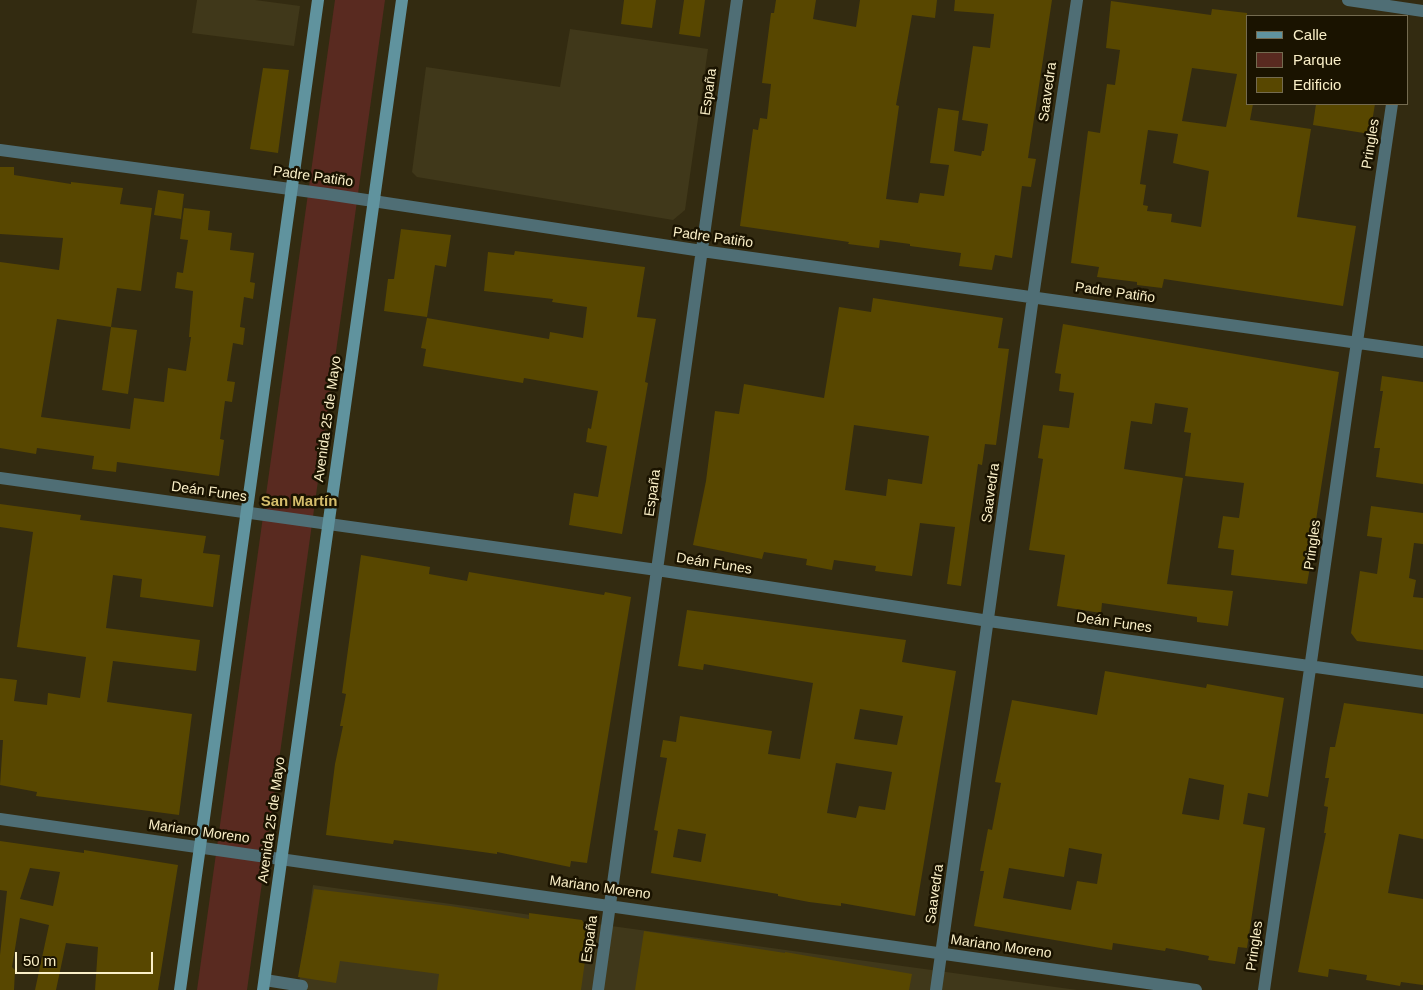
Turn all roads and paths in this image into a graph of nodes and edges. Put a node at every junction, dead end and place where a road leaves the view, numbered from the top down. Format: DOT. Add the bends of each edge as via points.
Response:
graph roads {
  1 [pos="318,0"];
  2 [pos="402,0"];
  3 [pos="737,0"];
  4 [pos="1077,0"];
  5 [pos="1348,0"];
  6 [pos="1406,8"];
  7 [pos="1423,10"];
  8 [pos="1392,105"];
  9 [pos="0,150"];
  10 [pos="292,189"];
  11 [pos="374,201"];
  12 [pos="702,251"];
  13 [pos="1033,296"];
  14 [pos="1356,342"];
  15 [pos="1423,352"];
  16 [pos="0,478"];
  17 [pos="246,513"];
  18 [pos="329,524"];
  19 [pos="657,570"];
  20 [pos="989,621"];
  21 [pos="1312,665"];
  22 [pos="1423,682"];
  23 [pos="0,819"];
  24 [pos="200,847"];
  25 [pos="282,858"];
  26 [pos="610,905"];
  27 [pos="942,953"];
  28 [pos="264,985"];
  29 [pos="302,986"];
  30 [pos="180,990"];
  31 [pos="598,990"];
  32 [pos="936,990"];
  33 [pos="1196,990"];
  34 [pos="1264,990"];
  1 -- 10 [label="main road"];
  2 -- 11 [label="main road, Avenida 25 de Mayo"];
  3 -- 12 [label="street, España"];
  4 -- 13 [label="street, Saavedra"];
  5 -- 6 [label="street"];
  6 -- 7 [label="street"];
  8 -- 14 [label="street, Pringles"];
  9 -- 10 [label="street, Padre Patiño"];
  10 -- 11 [label="street, Padre Patiño"];
  10 -- 17 [label="main road"];
  11 -- 12 [label="street, Padre Patiño"];
  11 -- 18 [label="main road, Avenida 25 de Mayo"];
  12 -- 13 [label="street, Padre Patiño"];
  12 -- 19 [label="street, España"];
  13 -- 14 [label="street, Padre Patiño"];
  13 -- 20 [label="street, Saavedra"];
  14 -- 15 [label="street, Padre Patiño"];
  14 -- 21 [label="street, Pringles"];
  16 -- 17 [label="street, Deán Funes"];
  17 -- 18 [label="street, Deán Funes"];
  17 -- 24 [label="main road"];
  18 -- 19 [label="street, Deán Funes"];
  18 -- 25 [label="main road, Avenida 25 de Mayo"];
  19 -- 20 [label="street, Deán Funes"];
  19 -- 26 [label="street, España"];
  20 -- 21 [label="street, Deán Funes"];
  20 -- 27 [label="street, Saavedra"];
  21 -- 22 [label="street, Deán Funes"];
  21 -- 34 [label="street, Pringles"];
  23 -- 24 [label="street, Mariano Moreno"];
  24 -- 25 [label="street, Mariano Moreno"];
  24 -- 30 [label="main road"];
  25 -- 26 [label="street, Mariano Moreno"];
  25 -- 28 [label="main road, Avenida 25 de Mayo"];
  26 -- 27 [label="street, Mariano Moreno"];
  26 -- 31 [label="street, España"];
  27 -- 32 [label="street, Saavedra"];
  27 -- 33 [label="street, Mariano Moreno"];
  28 -- 29 [label="street"];
}
